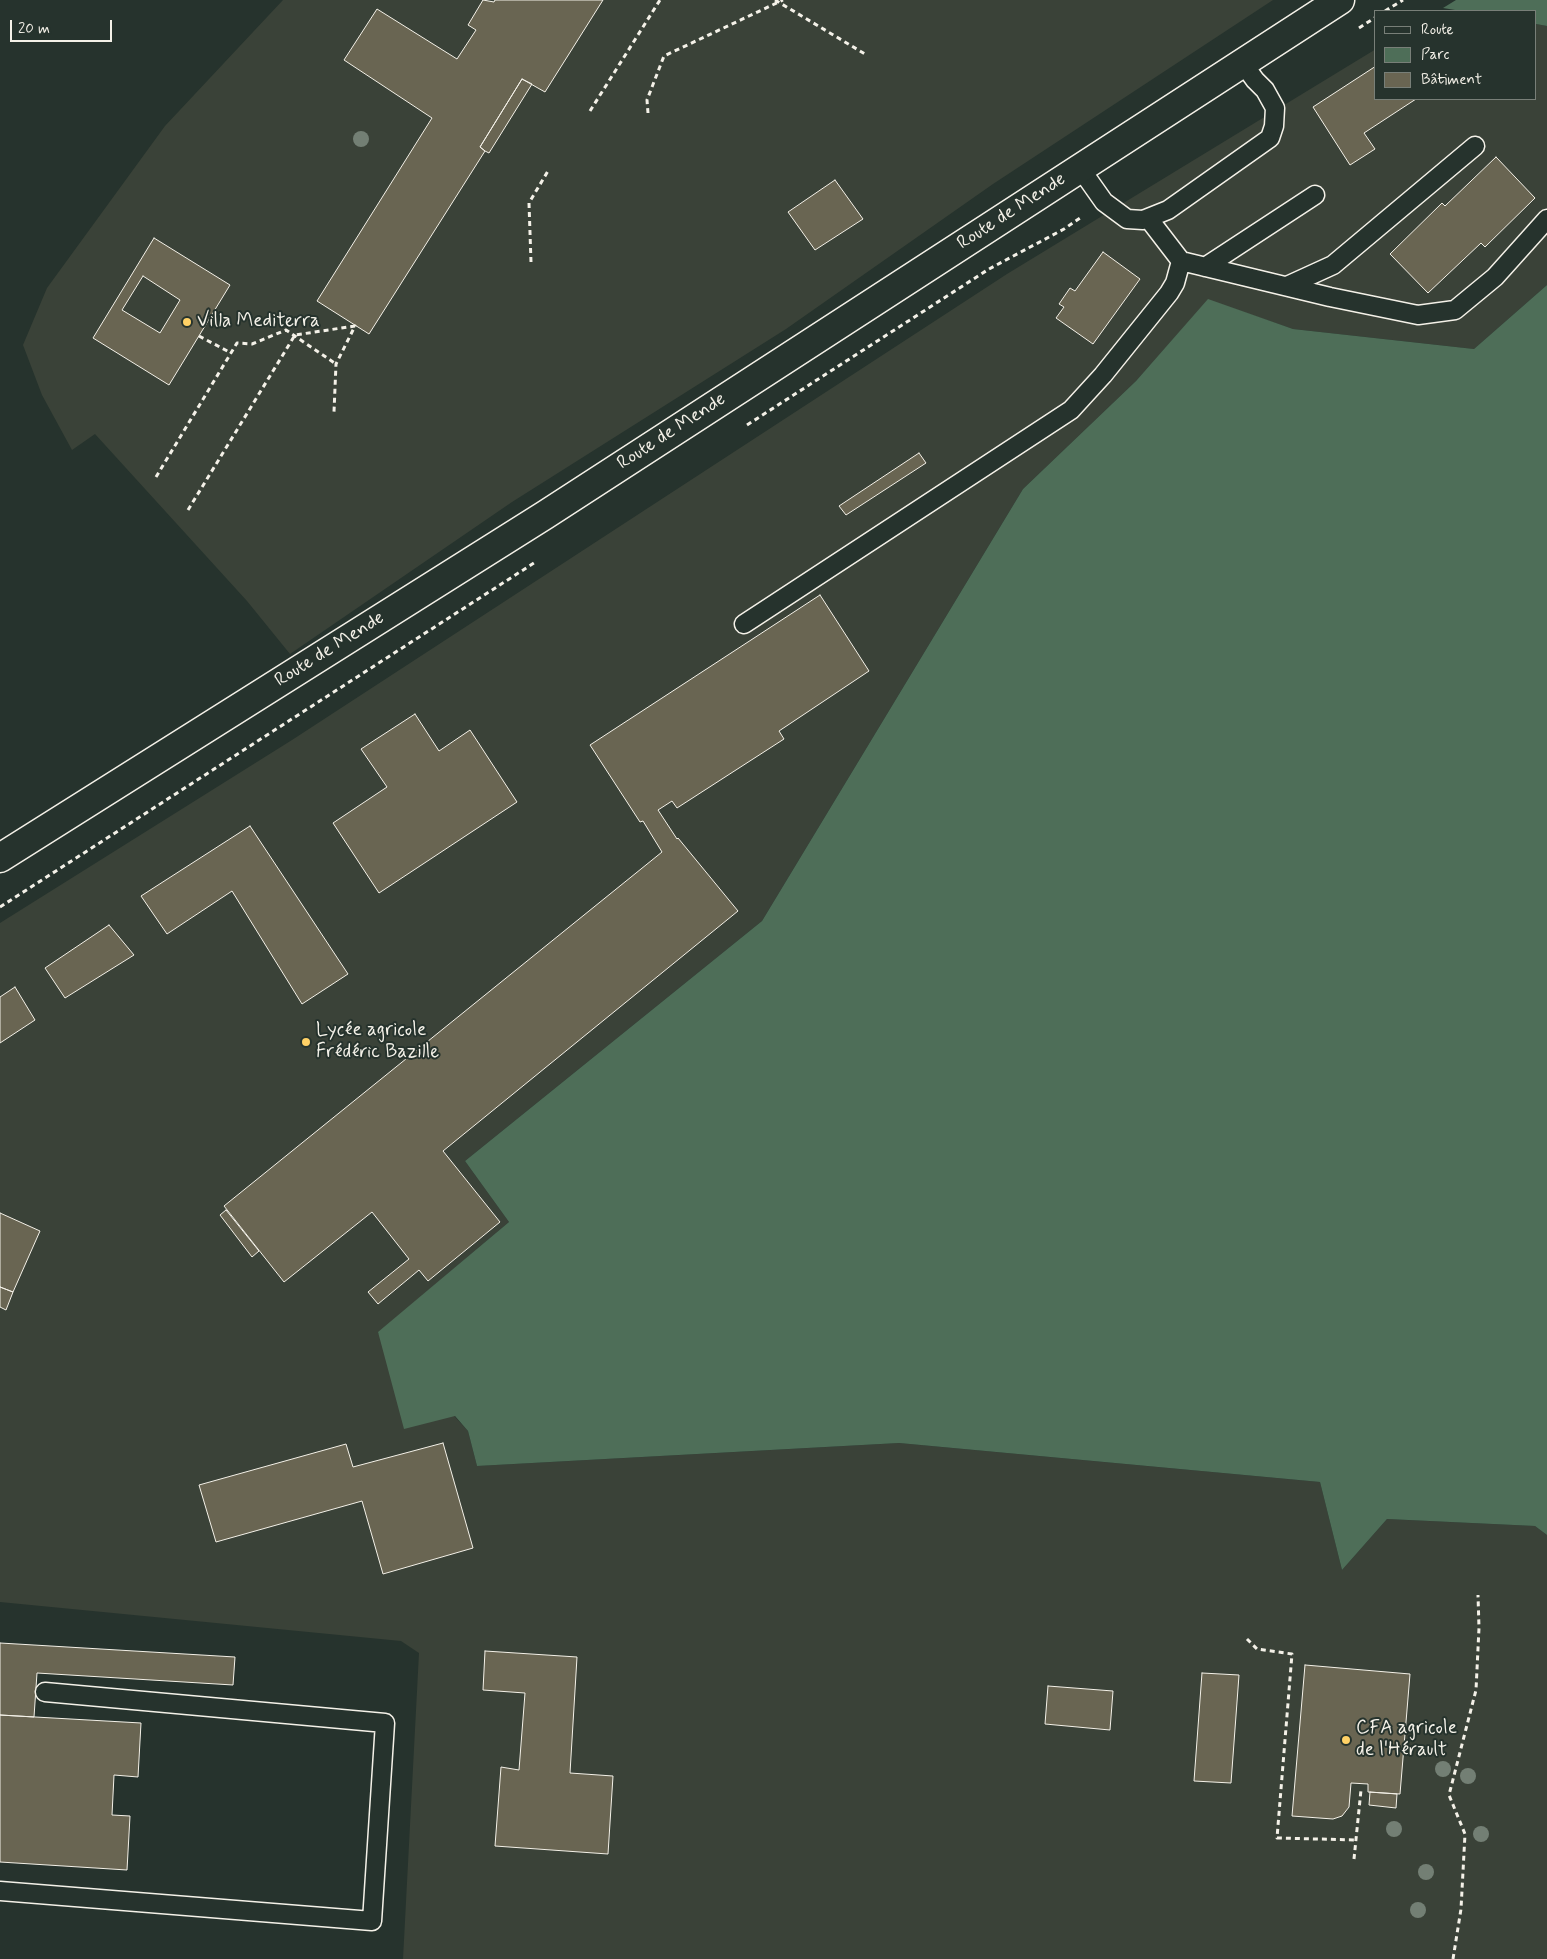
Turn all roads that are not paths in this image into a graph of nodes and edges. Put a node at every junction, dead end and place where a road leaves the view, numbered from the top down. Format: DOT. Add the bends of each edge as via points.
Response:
graph roads {
  1 [pos="1340,0"];
  2 [pos="1242,62"];
  3 [pos="1474,146"];
  4 [pos="1080,168"];
  5 [pos="1315,195"];
  6 [pos="1148,218"];
  7 [pos="1547,219"];
  8 [pos="1181,261"];
  9 [pos="1205,267"];
  10 [pos="1287,286"];
  11 [pos="744,624"];
  12 [pos="0,858"];
  13 [pos="45,1692"];
  14 [pos="0,1891"];
  1 -- 2 [label="main road, Route de Mende"];
  2 -- 4 [label="main road, Route de Mende"];
  2 -- 6 [label="lane" via="1275,108 1270,138 1168,210"];
  3 -- 10 [label="lane" via="1333,265"];
  4 -- 6 [label="lane" via="1104,202 1127,220"];
  4 -- 12 [label="main road, Route de Mende" via="553,509"];
  5 -- 9 [label="lane"];
  6 -- 8 [label="lane"];
  7 -- 10 [label="lane" via="1495,277 1455,310 1418,314"];
  8 -- 9 [label="lane"];
  8 -- 11 [label="lane" via="1169,293 1071,410"];
  9 -- 10 [label="lane"];
  13 -- 14 [label="lane" via="385,1723 372,1921"];
}
